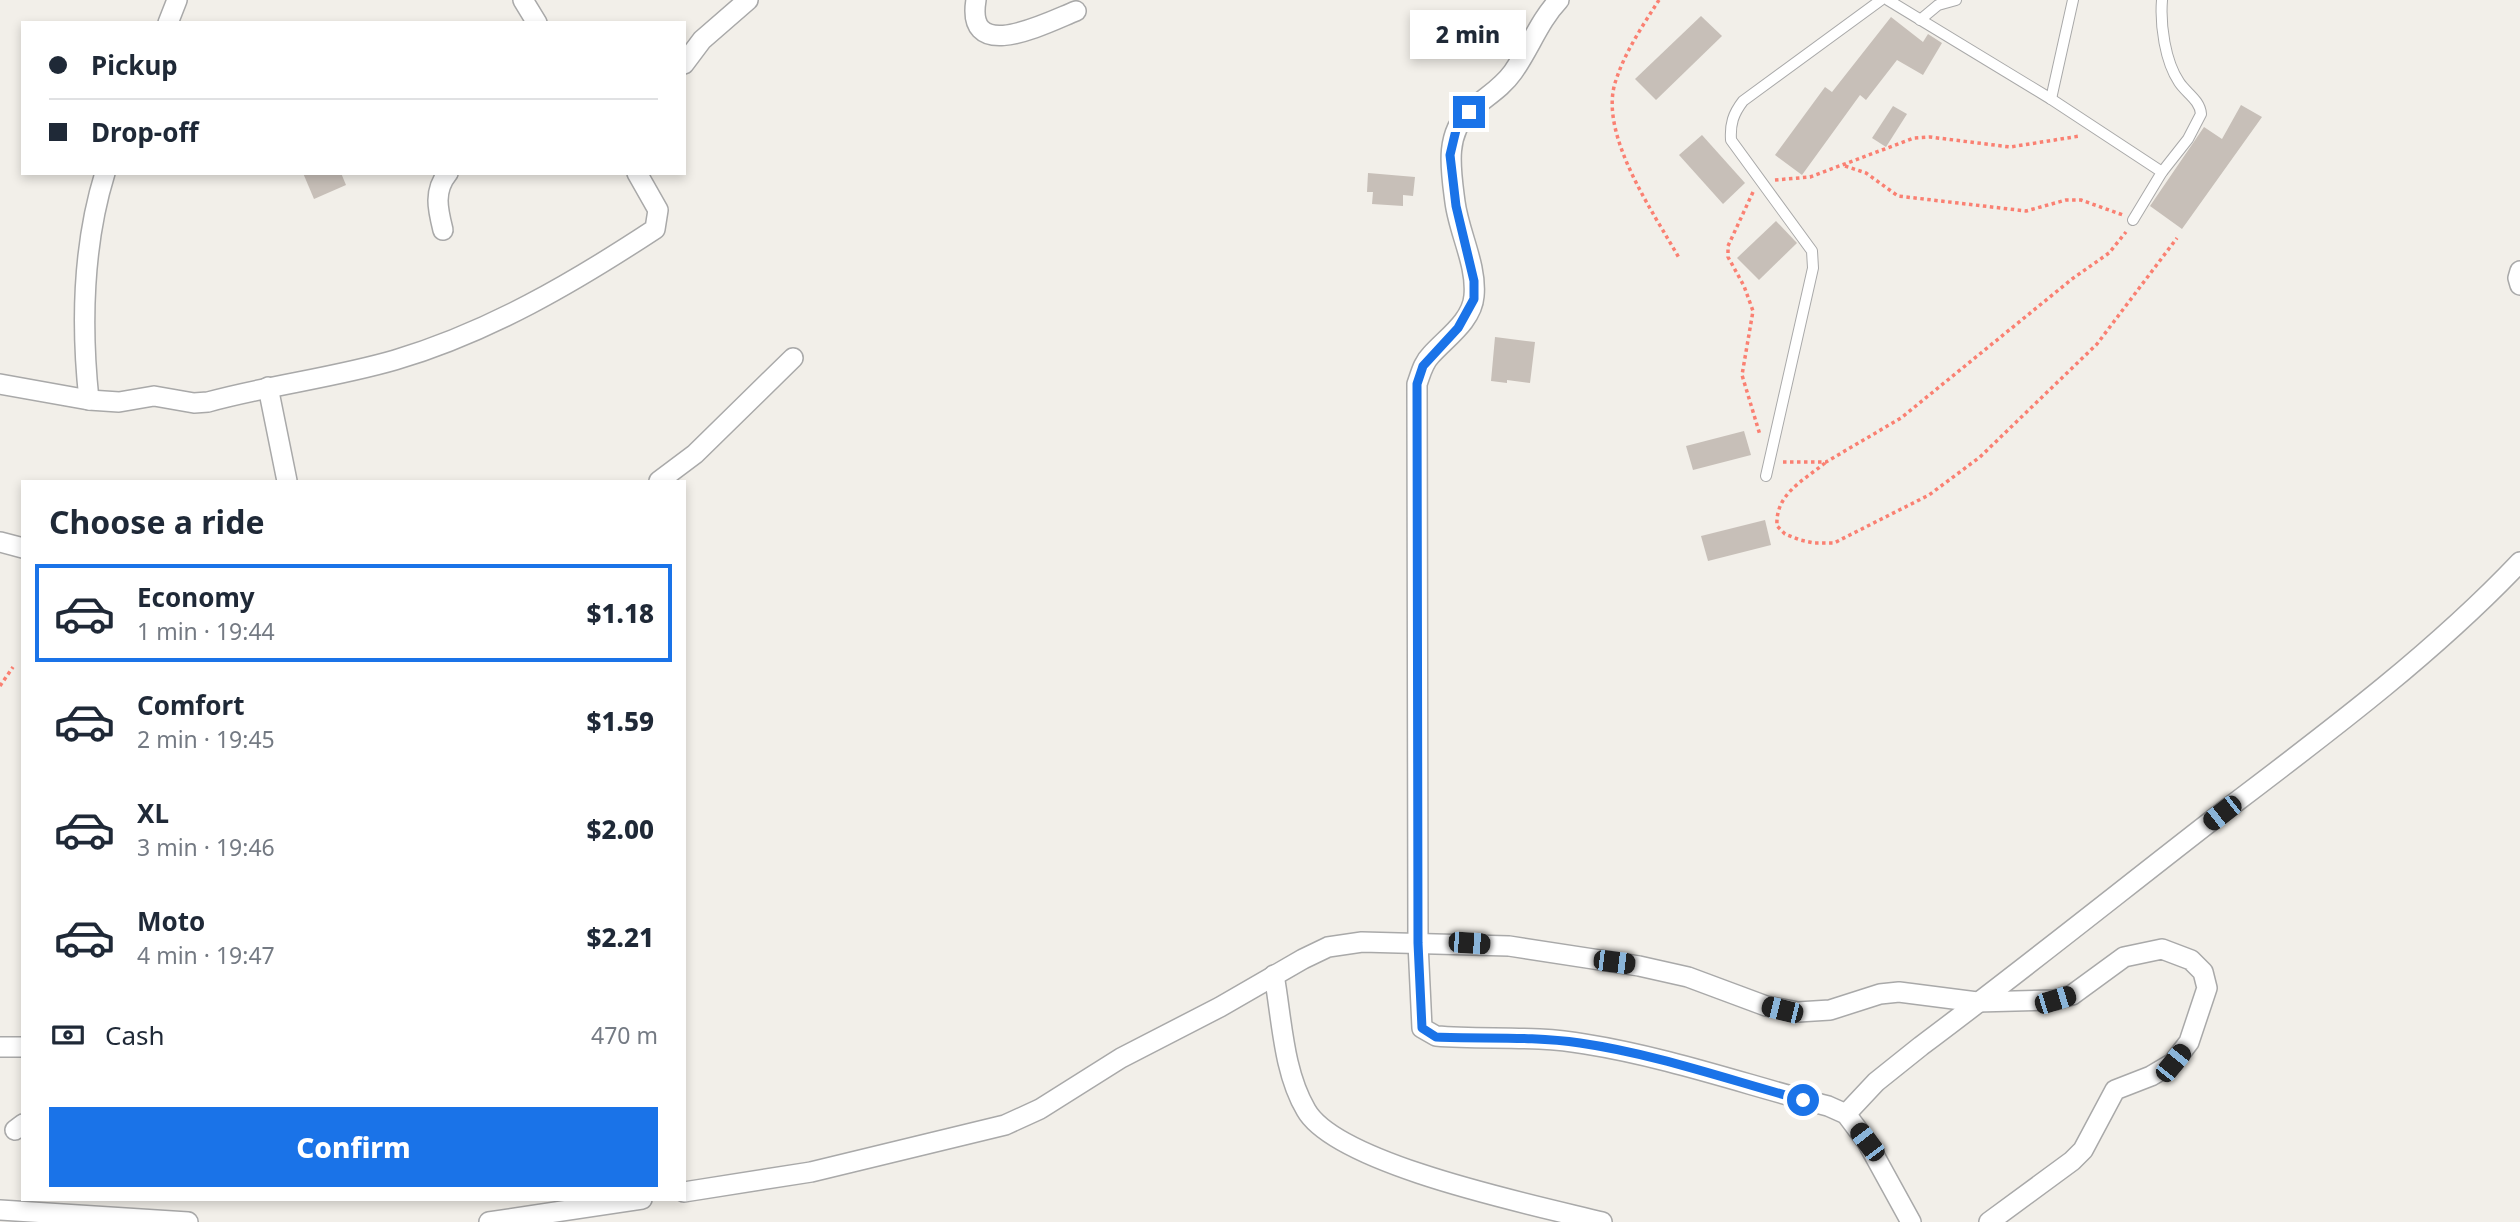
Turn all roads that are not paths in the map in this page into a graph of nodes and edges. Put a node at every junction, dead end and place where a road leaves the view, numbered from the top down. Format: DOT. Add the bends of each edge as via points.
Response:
graph roads {
  1 [pos="177,0"];
  2 [pos="523,0"];
  3 [pos="748,0"];
  4 [pos="975,0"];
  5 [pos="1559,0"];
  6 [pos="1881,0"];
  7 [pos="1888,0"];
  8 [pos="1956,0"];
  9 [pos="2073,0"];
  10 [pos="2162,0"];
  11 [pos="1076,12"];
  12 [pos="1920,20"];
  13 [pos="169,21"];
  14 [pos="536,21"];
  15 [pos="686,61"];
  16 [pos="2051,99"];
  17 [pos="2162,172"];
  18 [pos="104,175"];
  19 [pos="447,175"];
  20 [pos="643,178"];
  21 [pos="2133,220"];
  22 [pos="443,230"];
  23 [pos="2520,271"];
  24 [pos="2520,285"];
  25 [pos="793,358"];
  26 [pos="0,384"];
  27 [pos="268,387"];
  28 [pos="89,400"];
  29 [pos="1766,476"];
  30 [pos="287,480"];
  31 [pos="660,480"];
  32 [pos="0,542"];
  33 [pos="21,547"];
  34 [pos="2520,562"];
  35 [pos="1418,943"];
  36 [pos="1274,975"];
  37 [pos="1977,1002"];
  38 [pos="0,1047"];
  39 [pos="21,1047"];
  40 [pos="1846,1114"];
  41 [pos="686,1192"];
  42 [pos="629,1201"];
  43 [pos="0,1210"];
  44 [pos="188,1222"];
  45 [pos="489,1222"];
  46 [pos="1602,1222"];
  47 [pos="1911,1222"];
  48 [pos="1989,1222"];
  1 -- 13 [label="street"];
  2 -- 14 [label="street"];
  3 -- 15 [label="street" via="702,40"];
  4 -- 11 [label="street" via="977,24 987,34 1000,37"];
  5 -- 35 [label="street" via="1505,83 1469,112 1456,130 1450,155 1474,299 1458,328 1423,366 1417,384"];
  6 -- 29 [label="lane" via="1764,83 1734,113 1731,141 1812,251 1813,268"];
  7 -- 12 [label="lane"];
  8 -- 12 [label="lane" via="1938,5"];
  9 -- 16 [label="lane"];
  10 -- 17 [label="lane" via="2164,33 2174,71 2200,114 2188,139"];
  12 -- 16 [label="lane"];
  16 -- 17 [label="lane"];
  17 -- 21 [label="lane"];
  18 -- 28 [label="street" via="96,202 87,276 84,355"];
  19 -- 22 [label="street" via="437,205"];
  20 -- 27 [label="street" via="658,211 655,229 585,275 459,339 380,363"];
  23 -- 24 [label="street"];
  25 -- 31 [label="street" via="695,454"];
  26 -- 28 [label="street"];
  27 -- 28 [label="street" via="194,403 154,396 119,402"];
  27 -- 30 [label="street"];
  32 -- 33 [label="street"];
  34 -- 37 [label="street" via="2381,687"];
  35 -- 36 [label="street" via="1328,947"];
  35 -- 37 [label="street" via="1509,946 1639,965 1798,1012 1830,1010 1899,992"];
  35 -- 40 [label="street" via="1422,1028 1428,1034 1595,1046 1681,1065"];
  36 -- 41 [label="street" via="1005,1125 811,1172"];
  36 -- 46 [label="street" via="1296,1088 1306,1111 1328,1134 1406,1170"];
  37 -- 40 [label="street" via="1876,1082"];
  37 -- 48 [label="street" via="2055,1000 2072,995 2124,957 2162,949 2191,960 2203,972 2207,988 2189,1042 2173,1063 2115,1090 2072,1161"];
  38 -- 39 [label="street"];
  40 -- 47 [label="street" via="1867,1142"];
  42 -- 45 [label="street"];
  43 -- 44 [label="street"];
}
